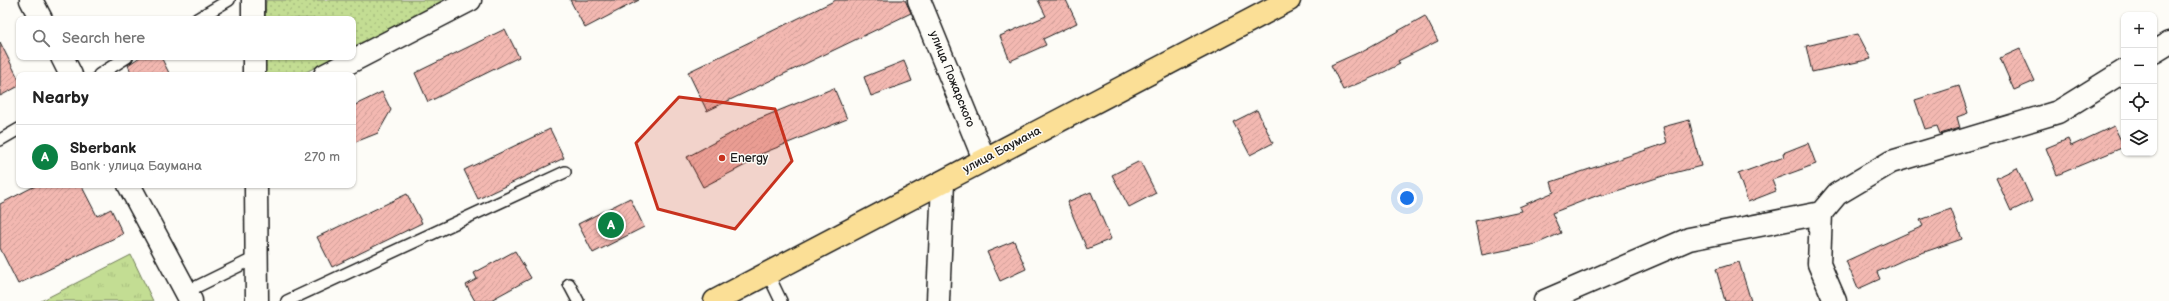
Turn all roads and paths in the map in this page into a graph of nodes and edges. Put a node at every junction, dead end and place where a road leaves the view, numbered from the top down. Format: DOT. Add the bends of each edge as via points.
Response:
graph roads {
  1 [pos="31,0"];
  2 [pos="229,0"];
  3 [pos="253,0"];
  4 [pos="470,0"];
  5 [pos="920,0"];
  6 [pos="1289,0"];
  7 [pos="39,16"];
  8 [pos="201,16"];
  9 [pos="253,16"];
  10 [pos="2169,43"];
  11 [pos="2157,50"];
  12 [pos="356,59"];
  13 [pos="64,60"];
  14 [pos="122,60"];
  15 [pos="254,60"];
  16 [pos="354,60"];
  17 [pos="70,72"];
  18 [pos="104,72"];
  19 [pos="254,72"];
  20 [pos="331,72"];
  21 [pos="2121,73"];
  22 [pos="16,131"];
  23 [pos="0,140"];
  24 [pos="984,159"];
  25 [pos="565,172"];
  26 [pos="944,182"];
  27 [pos="131,188"];
  28 [pos="256,188"];
  29 [pos="1821,213"];
  30 [pos="258,257"];
  31 [pos="768,274"];
  32 [pos="569,284"];
  33 [pos="188,297"];
  34 [pos="258,301"];
  35 [pos="287,301"];
  36 [pos="578,301"];
  37 [pos="715,301"];
  38 [pos="781,301"];
  39 [pos="938,301"];
  40 [pos="1545,301"];
  41 [pos="1835,301"];
  1 -- 7 [label="street"];
  2 -- 8 [label="lane"];
  3 -- 9 [label="street"];
  4 -- 12 [label="street"];
  5 -- 24 [label="street, улица Пожарского"];
  6 -- 24 [label="main road, улица Баумана"];
  10 -- 11 [label="street"];
  13 -- 17 [label="street"];
  14 -- 18 [label="lane"];
  15 -- 19 [label="street"];
  16 -- 20 [label="street"];
  21 -- 29 [label="street" via="2058,112 1891,162 1837,194"];
  22 -- 23 [label="lane"];
  24 -- 26 [label="main road, улица Баумана"];
  25 -- 35 [label="lane"];
  26 -- 31 [label="main road, улица Баумана"];
  26 -- 39 [label="street"];
  27 -- 33 [label="street"];
  28 -- 30 [label="street"];
  29 -- 40 [label="street" via="1689,239"];
  29 -- 41 [label="street" via="1819,264"];
  30 -- 33 [label="lane"];
  30 -- 34 [label="street"];
  31 -- 37 [label="main road, улица Баумана"];
  31 -- 38 [label="lane"];
  32 -- 36 [label="lane"];
}
